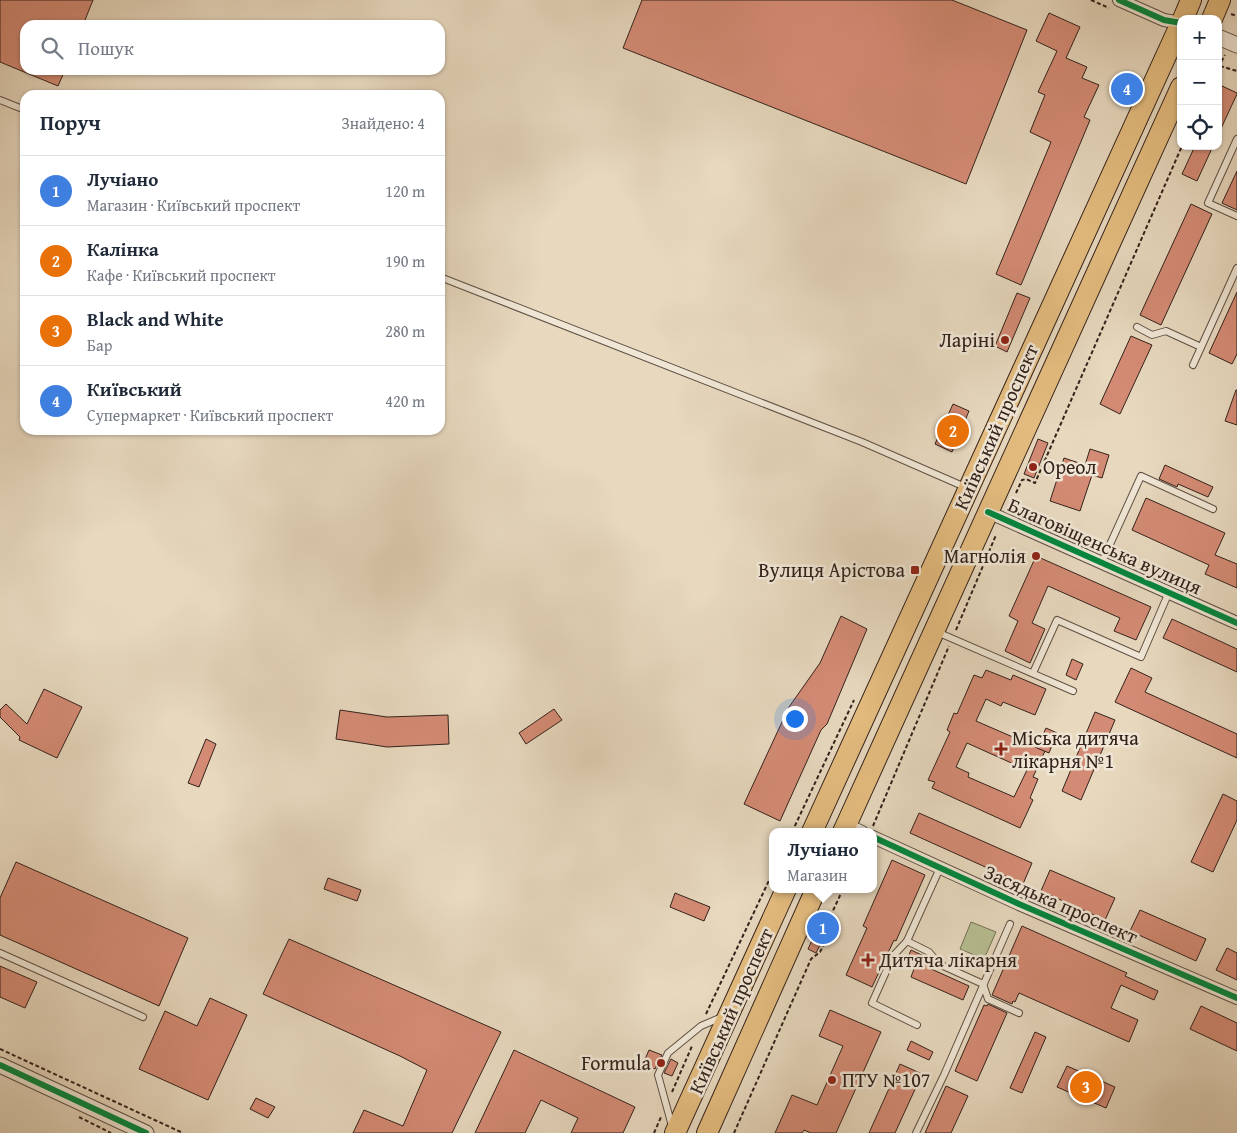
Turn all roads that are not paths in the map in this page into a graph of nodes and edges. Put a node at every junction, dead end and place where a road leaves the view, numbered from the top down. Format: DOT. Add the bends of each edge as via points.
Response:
graph roads {
  1 [pos="1119,0"];
  2 [pos="1191,0"];
  3 [pos="1220,0"];
  4 [pos="1185,15"];
  5 [pos="1214,15"];
  6 [pos="1177,22"];
  7 [pos="1177,32"];
  8 [pos="1222,39"];
  9 [pos="1237,45"];
  10 [pos="1177,97"];
  11 [pos="0,100"];
  12 [pos="20,108"];
  13 [pos="1237,139"];
  14 [pos="1237,216"];
  15 [pos="1237,268"];
  16 [pos="445,279"];
  17 [pos="1137,328"];
  18 [pos="1201,348"];
  19 [pos="1192,365"];
  20 [pos="977,470"];
  21 [pos="1009,487"];
  22 [pos="968,489"];
  23 [pos="1213,509"];
  24 [pos="988,512"];
  25 [pos="948,535"];
  26 [pos="972,546"];
  27 [pos="1102,562"];
  28 [pos="1168,592"];
  29 [pos="1237,623"];
  30 [pos="934,630"];
  31 [pos="1033,673"];
  32 [pos="1073,691"];
  33 [pos="814,828"];
  34 [pos="851,828"];
  35 [pos="877,839"];
  36 [pos="940,868"];
  37 [pos="784,893"];
  38 [pos="814,893"];
  39 [pos="1010,924"];
  40 [pos="907,941"];
  41 [pos="0,953"];
  42 [pos="983,984"];
  43 [pos="1237,998"];
  44 [pos="730,1013"];
  45 [pos="1019,1013"];
  46 [pos="143,1017"];
  47 [pos="917,1025"];
  48 [pos="0,1065"];
  49 [pos="146,1133"];
  50 [pos="674,1133"];
  51 [pos="707,1133"];
  52 [pos="916,1133"];
  1 -- 6 [label="street" via="1164,20"];
  2 -- 4 [label="main road"];
  3 -- 5 [label="main road"];
  7 -- 20 [label="main road, Київський проспект"];
  8 -- 9 [label="street"];
  10 -- 21 [label="main road, Київський проспект"];
  11 -- 12 [label="lane"];
  13 -- 14 [label="lane" via="1208,203"];
  15 -- 18 [label="lane"];
  16 -- 22 [label="lane" via="862,442"];
  17 -- 18 [label="lane" via="1152,335 1166,331"];
  18 -- 19 [label="lane"];
  20 -- 21 [label="main road" via="976,480 981,487 988,490"];
  20 -- 22 [label="main road, Київський проспект"];
  21 -- 24 [label="main road, Київський проспект"];
  22 -- 25 [label="main road, Київський проспект"];
  23 -- 27 [label="lane" via="1141,476"];
  24 -- 26 [label="main road, Київський проспект"];
  24 -- 27 [label="street, Благовіщенська вулиця"];
  25 -- 26 [label="main road" via="962,528 972,538"];
  25 -- 33 [label="main road, Київський проспект"];
  26 -- 30 [label="main road, Київський проспект"];
  27 -- 28 [label="street, Благовіщенська вулиця"];
  28 -- 29 [label="street, Благовіщенська вулиця"];
  28 -- 31 [label="lane" via="1141,657 1057,620"];
  30 -- 31 [label="lane"];
  30 -- 34 [label="main road, Київський проспект"];
  31 -- 32 [label="lane"];
  35 -- 36 [label="street, Засядька проспект"];
  36 -- 40 [label="lane"];
  36 -- 43 [label="street, Засядька проспект"];
  37 -- 44 [label="main road, Київський проспект"];
  38 -- 51 [label="main road, Київський проспект"];
  39 -- 42 [label="lane"];
  40 -- 42 [label="lane" via="929,952 939,964"];
  40 -- 47 [label="lane" via="893,956 872,1003"];
  41 -- 46 [label="lane"];
  42 -- 45 [label="lane" via="988,999"];
  42 -- 52 [label="lane"];
  44 -- 50 [label="main road, Київський проспект"];
  44 -- 50 [label="lane" via="701,1026 668,1053 658,1075"];
  48 -- 49 [label="street"];
}
